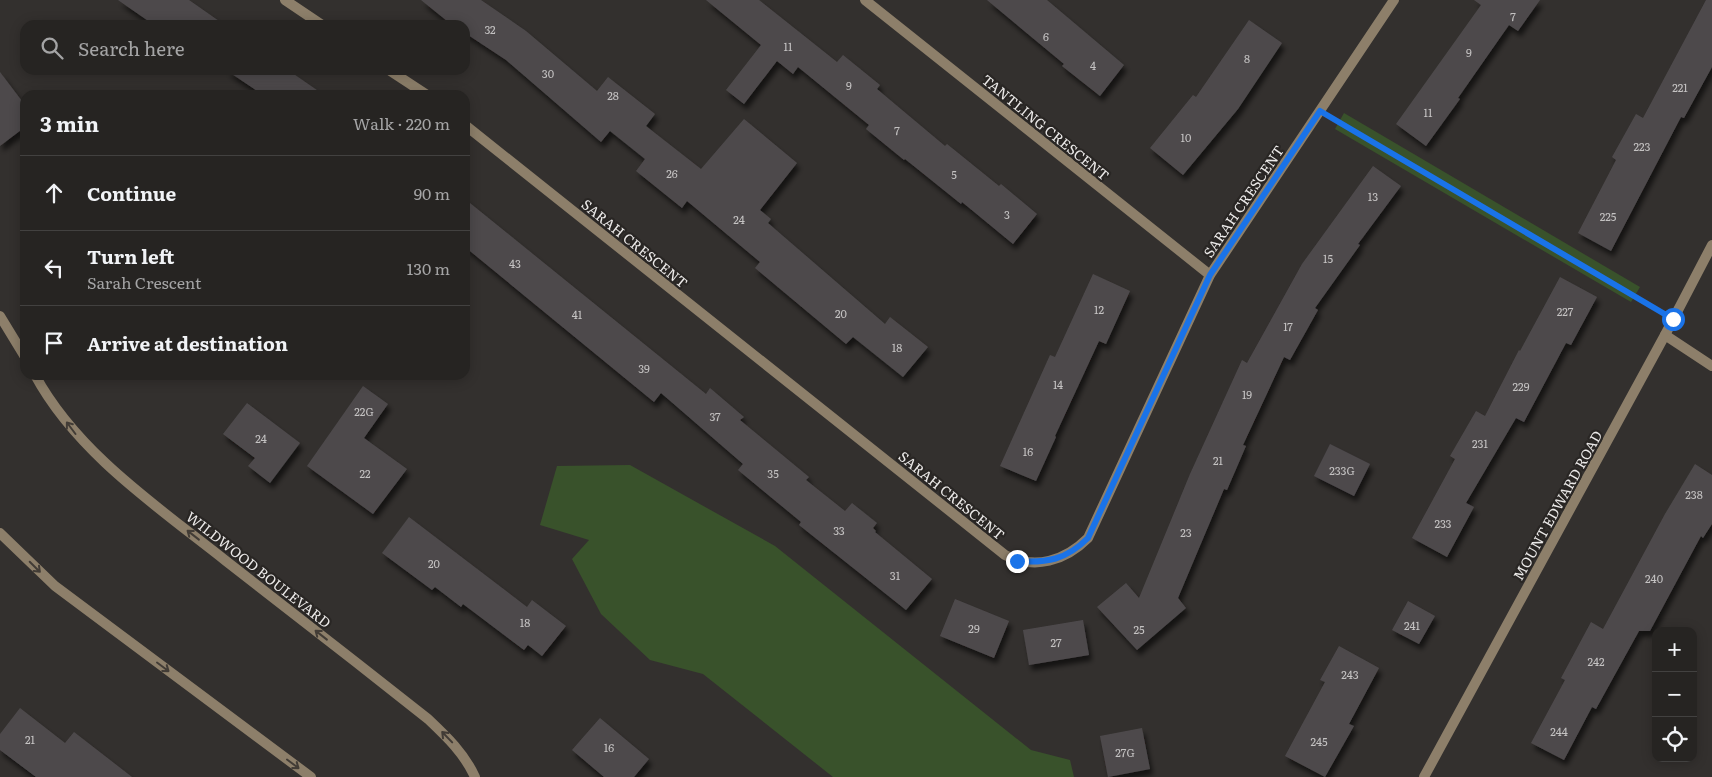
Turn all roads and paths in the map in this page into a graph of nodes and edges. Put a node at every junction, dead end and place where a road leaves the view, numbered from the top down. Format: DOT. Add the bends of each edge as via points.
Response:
graph roads {
  1 [pos="284,0"];
  2 [pos="865,0"];
  3 [pos="1394,0"];
  4 [pos="314,20"];
  5 [pos="397,75"];
  6 [pos="419,90"];
  7 [pos="1320,111"];
  8 [pos="470,129"];
  9 [pos="1712,245"];
  10 [pos="1210,275"];
  11 [pos="0,316"];
  12 [pos="1673,319"];
  13 [pos="1665,335"];
  14 [pos="20,349"];
  15 [pos="1712,366"];
  16 [pos="38,380"];
  17 [pos="0,533"];
  18 [pos="311,777"];
  19 [pos="475,777"];
  20 [pos="1424,777"];
  1 -- 4 [label="street"];
  2 -- 10 [label="street, TANTLING CRESCENT"];
  3 -- 7 [label="street, SARAH CRESCENT"];
  5 -- 6 [label="street"];
  7 -- 10 [label="street, SARAH CRESCENT"];
  7 -- 12 [label="path"];
  8 -- 10 [label="street, SARAH CRESCENT" via="1005,555 1017,561 1061,558 1088,538"];
  9 -- 12 [label="street, MOUNT EDWARD ROAD"];
  11 -- 14 [label="street"];
  12 -- 13 [label="street, MOUNT EDWARD ROAD"];
  13 -- 15 [label="street"];
  13 -- 20 [label="street, MOUNT EDWARD ROAD"];
  19 -- 16 [label="street, WILDWOOD BOULEVARD, one-way" via="450,739 428,719 137,491 76,434"];
  17 -- 18 [label="street, one-way" via="54,586"];
}
